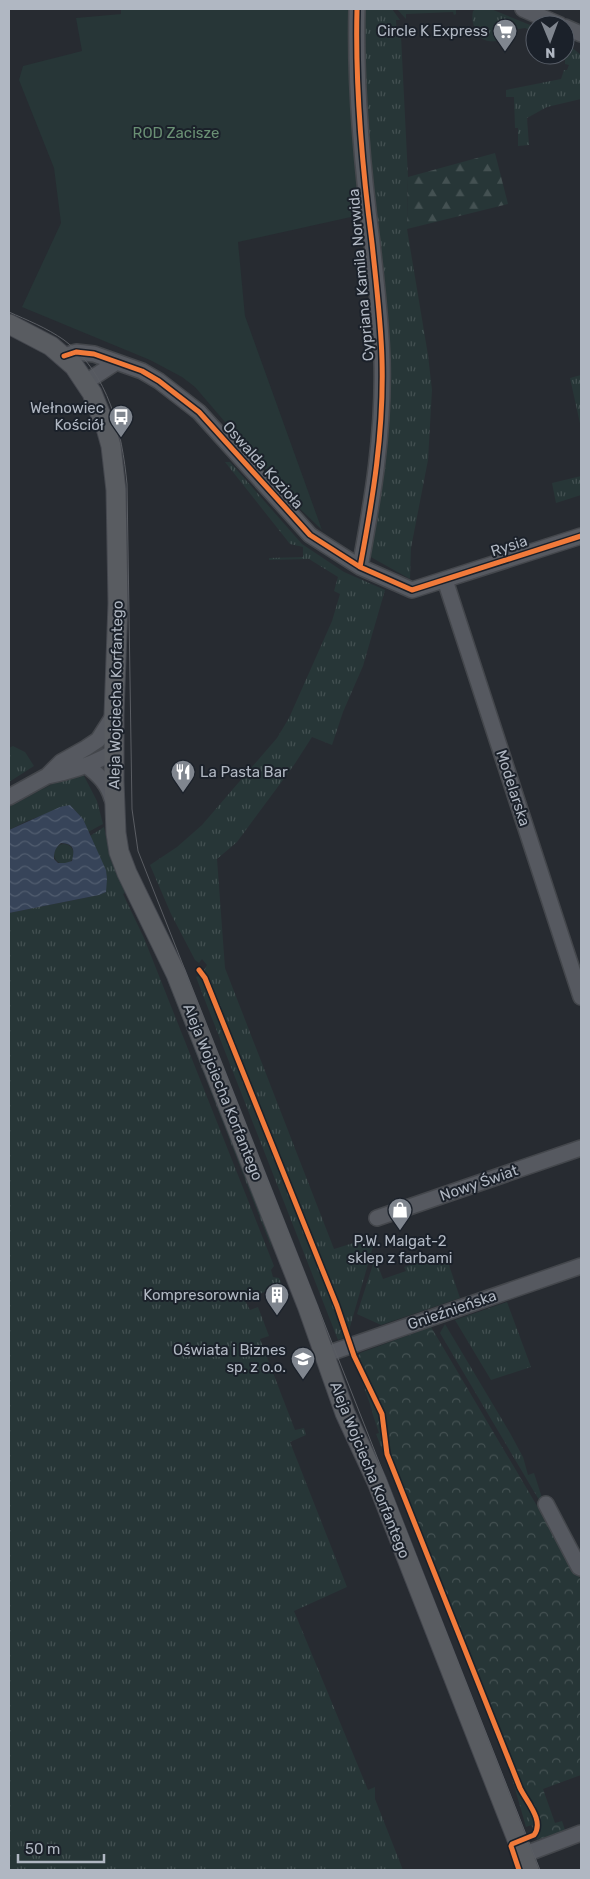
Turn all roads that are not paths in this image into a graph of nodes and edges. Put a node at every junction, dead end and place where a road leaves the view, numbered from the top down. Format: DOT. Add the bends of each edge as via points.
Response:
graph roads {
  1 [pos="357,9"];
  2 [pos="523,9"];
  3 [pos="537,15"];
  4 [pos="9,324"];
  5 [pos="64,356"];
  6 [pos="115,363"];
  7 [pos="86,382"];
  8 [pos="581,536"];
  9 [pos="360,567"];
  10 [pos="445,580"];
  11 [pos="114,715"];
  12 [pos="86,748"];
  13 [pos="114,752"];
  14 [pos="87,766"];
  15 [pos="47,776"];
  16 [pos="9,797"];
  17 [pos="114,807"];
  18 [pos="581,997"];
  19 [pos="581,1148"];
  20 [pos="376,1218"];
  21 [pos="581,1266"];
  22 [pos="324,1355"];
  23 [pos="546,1504"];
  24 [pos="581,1568"];
  25 [pos="581,1833"];
  26 [pos="526,1862"];
  1 -- 9 [label="street, Cypriana Kamila Norwida" via="362,154 382,362 378,465"];
  2 -- 3 [label="street"];
  4 -- 5 [label="main road, Aleja Wojciecha Korfantego" via="36,336"];
  5 -- 6 [label="street, Oswalda Kozioła" via="76,352 97,355"];
  5 -- 7 [label="main road, Aleja Wojciecha Korfantego"];
  6 -- 7 [label="street"];
  6 -- 9 [label="street, Oswalda Kozioła" via="142,371 199,412 310,535"];
  7 -- 11 [label="main road, Aleja Wojciecha Korfantego" via="106,428 114,465 118,603"];
  8 -- 10 [label="street, Rysia"];
  9 -- 10 [label="street, Oswalda Kozioła" via="412,590"];
  10 -- 18 [label="street, Modelarska"];
  11 -- 12 [label="street" via="98,740"];
  11 -- 13 [label="main road, Aleja Wojciecha Korfantego"];
  12 -- 13 [label="street"];
  12 -- 15 [label="street" via="61,762"];
  13 -- 14 [label="street"];
  13 -- 17 [label="main road, Aleja Wojciecha Korfantego"];
  14 -- 15 [label="street"];
  14 -- 17 [label="street" via="110,790"];
  15 -- 16 [label="street"];
  17 -- 22 [label="main road, Aleja Wojciecha Korfantego" via="119,852 127,873 176,974"];
  19 -- 20 [label="street, Nowy Świat"];
  21 -- 22 [label="street, Gnieźnieńska"];
  22 -- 26 [label="main road, Aleja Wojciecha Korfantego"];
  23 -- 24 [label="street"];
  25 -- 26 [label="street"];
}
